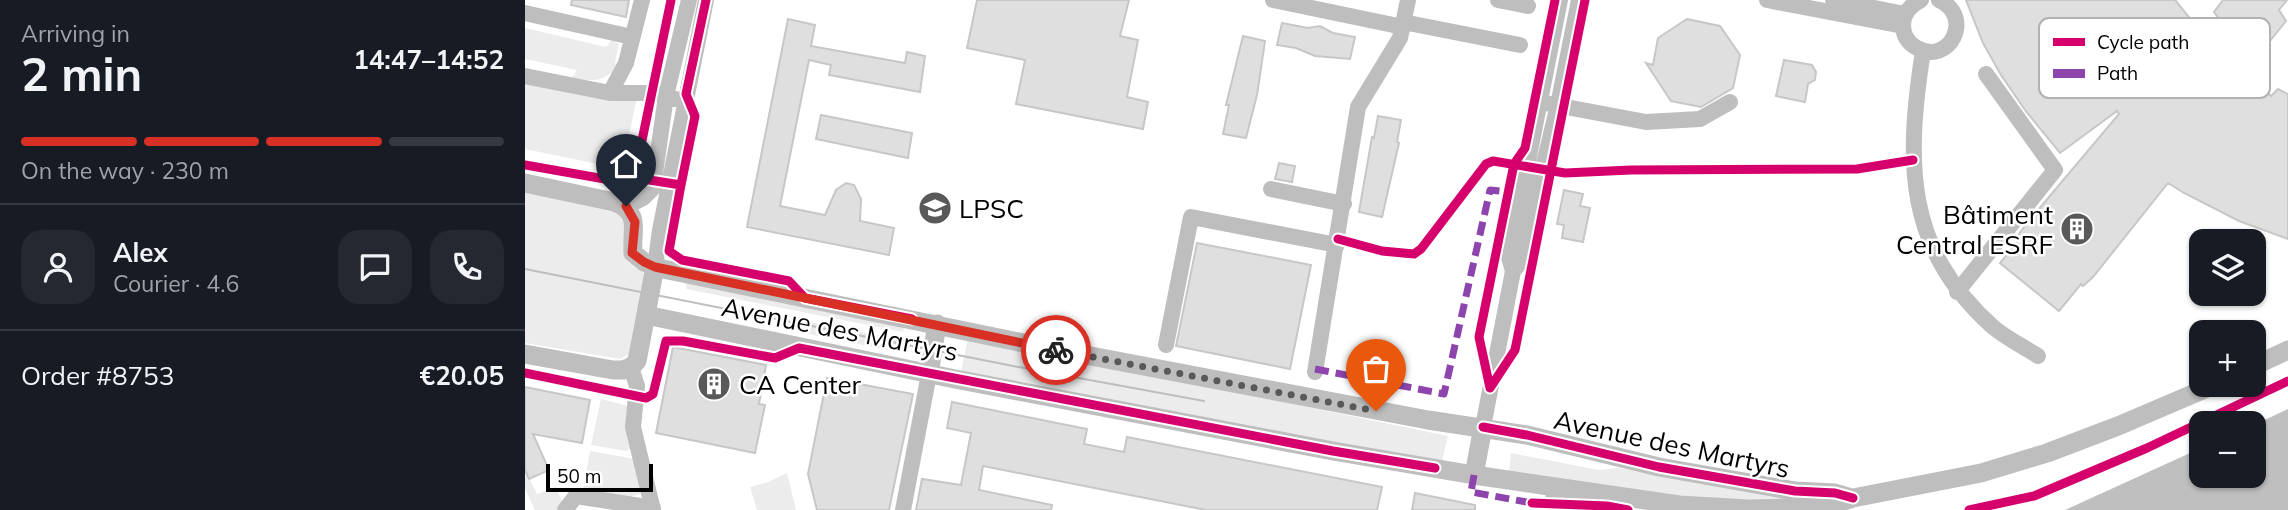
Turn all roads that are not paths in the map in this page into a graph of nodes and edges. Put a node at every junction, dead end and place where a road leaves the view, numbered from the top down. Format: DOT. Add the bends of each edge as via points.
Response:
graph roads {
  1 [pos="642,0"];
  2 [pos="689,0"];
  3 [pos="706,0"];
  4 [pos="1273,0"];
  5 [pos="1408,0"];
  6 [pos="1498,0"];
  7 [pos="1560,0"];
  8 [pos="1579,0"];
  9 [pos="1767,0"];
  10 [pos="1833,0"];
  11 [pos="1921,0"];
  12 [pos="1938,0"];
  13 [pos="1528,6"];
  14 [pos="525,13"];
  15 [pos="1904,20"];
  16 [pos="1403,24"];
  17 [pos="632,37"];
  18 [pos="1520,45"];
  19 [pos="1923,51"];
  20 [pos="1986,74"];
  21 [pos="525,76"];
  22 [pos="610,93"];
  23 [pos="666,96"];
  24 [pos="1541,102"];
  25 [pos="1730,102"];
  26 [pos="1558,106"];
  27 [pos="682,120"];
  28 [pos="525,183"];
  29 [pos="1271,189"];
  30 [pos="1343,204"];
  31 [pos="626,206"];
  32 [pos="1337,245"];
  33 [pos="655,267"];
  34 [pos="1513,271"];
  35 [pos="1958,292"];
  36 [pos="646,316"];
  37 [pos="937,324"];
  38 [pos="1166,345"];
  39 [pos="2288,350"];
  40 [pos="525,354"];
  41 [pos="2038,356"];
  42 [pos="2266,360"];
  43 [pos="631,367"];
  44 [pos="1315,372"];
  45 [pos="929,374"];
  46 [pos="2189,396"];
  47 [pos="1483,427"];
  48 [pos="1474,475"];
  49 [pos="1554,486"];
  50 [pos="1853,498"];
  51 [pos="653,509"];
  52 [pos="565,510"];
  53 [pos="903,510"];
  54 [pos="1553,510"];
  1 -- 17 [label="street"];
  2 -- 23 [label="street"];
  3 -- 27 [label="street"];
  4 -- 16 [label="street"];
  5 -- 16 [label="street"];
  6 -- 13 [label="street"];
  7 -- 24 [label="street"];
  8 -- 26 [label="street"];
  9 -- 15 [label="street"];
  10 -- 15 [label="street"];
  11 -- 15 [label="street"];
  12 -- 19 [label="street" via="1954,12 1956,32 1947,46"];
  14 -- 17 [label="street"];
  15 -- 19 [label="street" via="1905,36"];
  16 -- 18 [label="street"];
  16 -- 30 [label="street" via="1400,38 1358,107"];
  17 -- 22 [label="street" via="626,63"];
  19 -- 35 [label="street" via="1912,144 1916,196 1938,261"];
  20 -- 35 [label="street" via="2055,170"];
  21 -- 22 [label="street"];
  22 -- 23 [label="street"];
  23 -- 27 [label="street" via="674,97 681,107"];
  23 -- 31 [label="street" via="653,188"];
  24 -- 26 [label="street"];
  24 -- 34 [label="street" via="1509,257"];
  25 -- 26 [label="street" via="1700,119 1646,122"];
  26 -- 34 [label="street" via="1520,263"];
  27 -- 33 [label="street"];
  28 -- 31 [label="main road"];
  29 -- 30 [label="street"];
  30 -- 32 [label="street"];
  31 -- 33 [label="main road" via="635,222 632,253"];
  32 -- 38 [label="street" via="1191,217"];
  32 -- 44 [label="street"];
  33 -- 36 [label="main road"];
  33 -- 37 [label="main road, Avenue des Martyrs"];
  34 -- 47 [label="street"];
  35 -- 41 [label="street" via="1995,329"];
  36 -- 43 [label="main road" via="638,361"];
  36 -- 45 [label="main road, Avenue des Martyrs"];
  37 -- 45 [label="main road"];
  37 -- 47 [label="main road, Avenue des Martyrs" via="1429,421"];
  39 -- 42 [label="main road"];
  40 -- 43 [label="main road" via="613,370"];
  43 -- 51 [label="street" via="637,386 633,427"];
  45 -- 48 [label="main road, Avenue des Martyrs"];
  45 -- 53 [label="street"];
  46 -- 50 [label="main road, Avenue des Martyrs" via="2047,453 1981,473"];
  47 -- 48 [label="main road"];
  47 -- 50 [label="main road, Avenue des Martyrs" via="1659,467"];
  48 -- 49 [label="main road, Avenue des Martyrs"];
  49 -- 50 [label="main road, Avenue des Martyrs" via="1679,505 1749,509 1826,507"];
  49 -- 54 [label="street"];
  51 -- 52 [label="street" via="576,496"];
}
